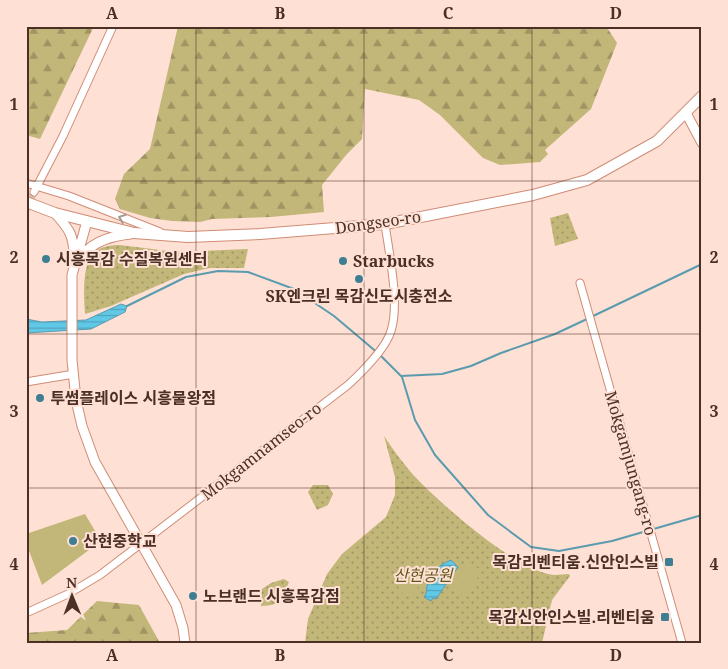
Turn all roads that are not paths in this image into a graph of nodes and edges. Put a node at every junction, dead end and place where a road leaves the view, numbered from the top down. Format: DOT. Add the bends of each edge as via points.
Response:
graph roads {
  1 [pos="114,26"];
  2 [pos="702,96"];
  3 [pos="686,113"];
  4 [pos="702,143"];
  5 [pos="26,184"];
  6 [pos="36,189"];
  7 [pos="26,202"];
  8 [pos="55,213"];
  9 [pos="87,221"];
  10 [pos="385,224"];
  11 [pos="134,233"];
  12 [pos="168,235"];
  13 [pos="72,275"];
  14 [pos="581,287"];
  15 [pos="74,374"];
  16 [pos="26,382"];
  17 [pos="141,543"];
  18 [pos="26,613"];
  19 [pos="185,643"];
  20 [pos="682,643"];
  1 -- 6 [label="street"];
  2 -- 3 [label="main road, Dongseo-ro"];
  3 -- 4 [label="street"];
  3 -- 10 [label="main road, Dongseo-ro" via="657,141 587,180 533,195"];
  5 -- 6 [label="street"];
  12 -- 6 [label="street, one-way" via="69,196"];
  7 -- 8 [label="main road, Dongseo-ro"];
  8 -- 9 [label="main road, Dongseo-ro"];
  8 -- 13 [label="street" via="71,232"];
  9 -- 11 [label="main road, Dongseo-ro"];
  9 -- 13 [label="street"];
  10 -- 12 [label="main road, Dongseo-ro" via="216,237"];
  10 -- 17 [label="street, Mokgamnamseo-ro" via="394,314 391,332 375,357 348,385"];
  11 -- 12 [label="main road, Dongseo-ro"];
  11 -- 13 [label="street" via="95,244 80,258"];
  13 -- 15 [label="street"];
  14 -- 20 [label="street, Mokgamjungang-ro"];
  15 -- 16 [label="street"];
  15 -- 17 [label="street" via="82,426 95,462"];
  17 -- 18 [label="street, Mokgamnamseo-ro" via="100,575"];
  17 -- 19 [label="street" via="176,605"];
}
